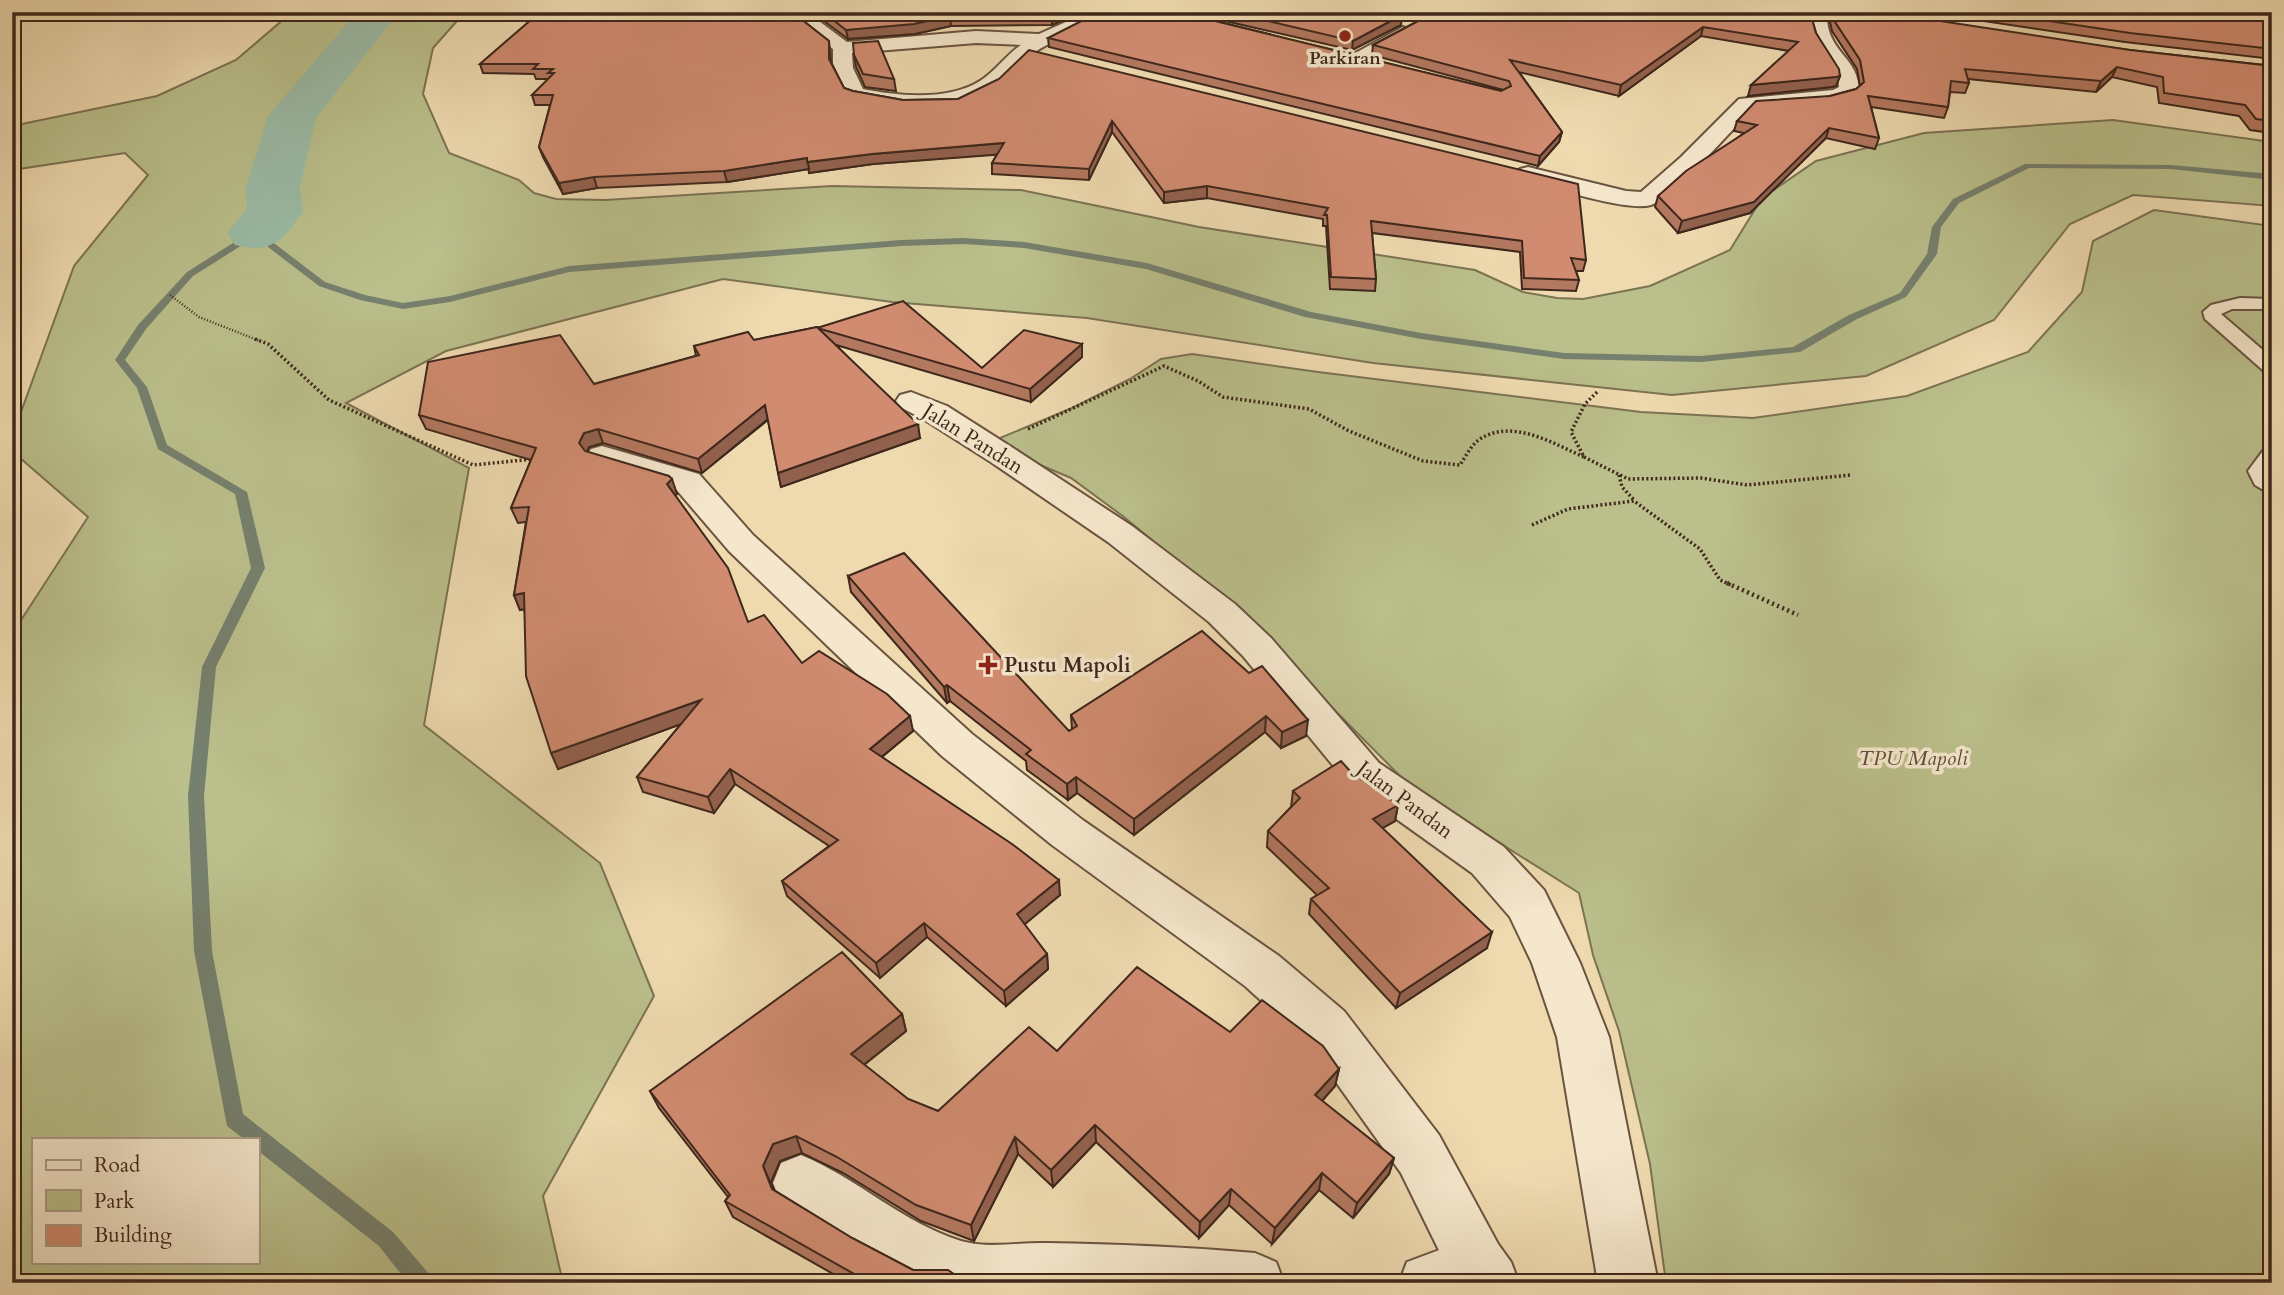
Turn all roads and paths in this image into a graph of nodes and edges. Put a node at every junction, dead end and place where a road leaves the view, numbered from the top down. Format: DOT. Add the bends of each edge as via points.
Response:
graph roads {
  1 [pos="795,12"];
  2 [pos="1103,12"];
  3 [pos="1824,12"];
  4 [pos="1411,22"];
  5 [pos="842,48"];
  6 [pos="1049,48"];
  7 [pos="1341,54"];
  8 [pos="1354,57"];
  9 [pos="1367,61"];
  10 [pos="1510,169"];
  11 [pos="170,295"];
  12 [pos="2272,304"];
  13 [pos="2272,368"];
  14 [pos="1597,392"];
  15 [pos="911,401"];
  16 [pos="986,445"];
  17 [pos="2272,452"];
  18 [pos="601,456"];
  19 [pos="1584,457"];
  20 [pos="1618,474"];
  21 [pos="1851,475"];
  22 [pos="2272,489"];
  23 [pos="1634,501"];
  24 [pos="1532,525"];
  25 [pos="1798,615"];
  26 [pos="801,1183"];
  27 [pos="1465,1277"];
  28 [pos="1255,1283"];
  29 [pos="1628,1283"];
  1 -- 5 [label="street"];
  2 -- 6 [label="street"];
  3 -- 10 [label="street" via="1818,21 1821,41 1844,67 1849,90 1838,96 1746,103 1647,199 1626,198"];
  4 -- 8 [label="lane"];
  5 -- 6 [label="street" via="976,37"];
  5 -- 6 [label="street" via="843,68 855,93 900,99 972,93 1025,50"];
  7 -- 8 [label="lane"];
  8 -- 9 [label="lane"];
  11 -- 18 [label="path" via="199,317 268,344 329,400 473,465"];
  12 -- 13 [label="lane" via="2230,306 2212,313"];
  14 -- 19 [label="path" via="1584,404 1571,432"];
  15 -- 16 [label="street, Jalan Pandan"];
  16 -- 19 [label="path" via="1164,366 1223,397 1309,409 1423,461 1460,465 1478,439 1498,430 1518,431"];
  16 -- 29 [label="street, Jalan Pandan" via="1121,534 1222,613 1257,647 1364,774 1488,860 1527,904 1556,962 1583,1037"];
  17 -- 22 [label="lane" via="2258,471"];
  18 -- 27 [label="street" via="687,481 741,543 957,745 1068,834 1262,971 1326,1027 1420,1154"];
  19 -- 20 [label="path"];
  20 -- 21 [label="path" via="1628,479 1701,478 1747,485"];
  20 -- 23 [label="path"];
  23 -- 24 [label="path" via="1548,514"];
  23 -- 25 [label="path" via="1700,549 1720,580"];
  26 -- 28 [label="street" via="911,1249 964,1270"];
}
